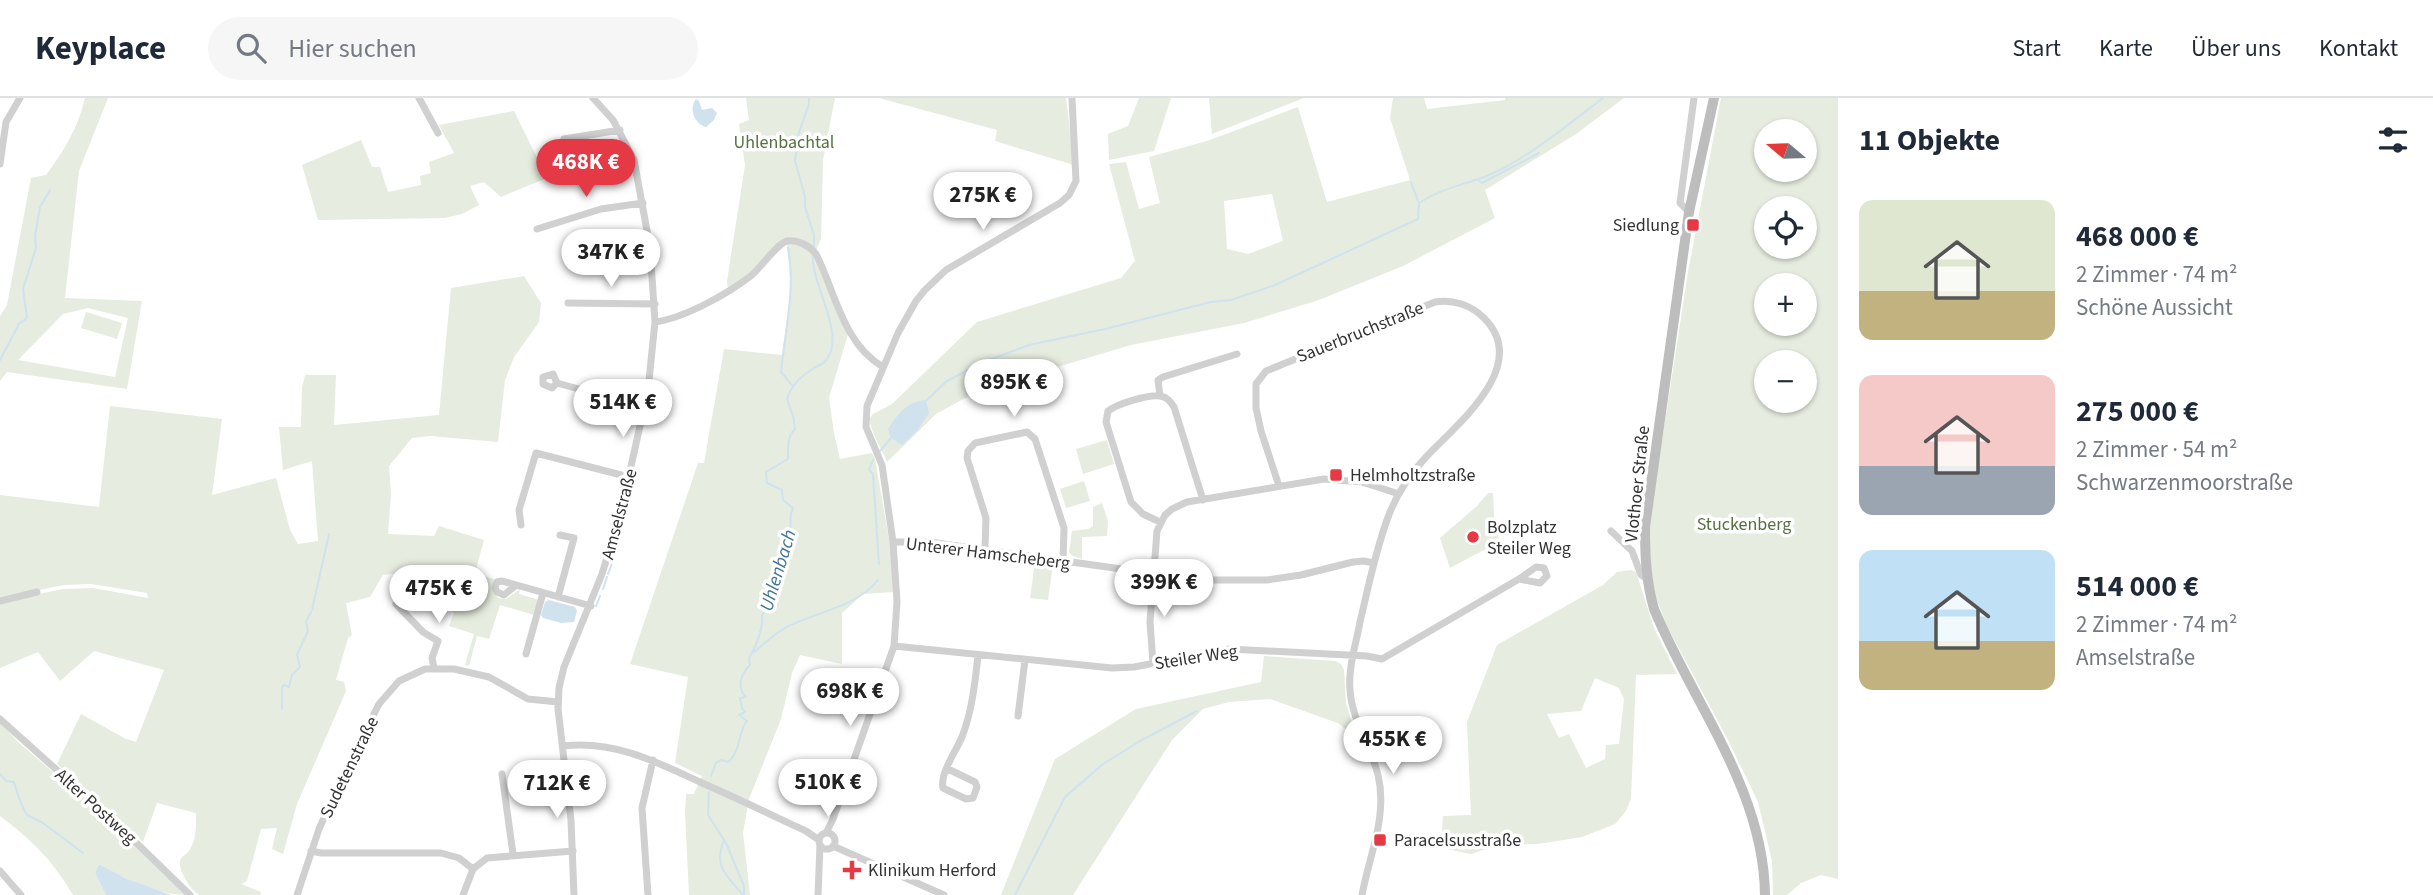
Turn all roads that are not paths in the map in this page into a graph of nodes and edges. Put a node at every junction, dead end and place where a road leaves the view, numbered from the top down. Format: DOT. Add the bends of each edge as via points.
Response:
graph roads {
  1 [pos="20,98"];
  2 [pos="419,98"];
  3 [pos="593,98"];
  4 [pos="1072,98"];
  5 [pos="1693,98"];
  6 [pos="1714,98"];
  7 [pos="620,131"];
  8 [pos="438,133"];
  9 [pos="564,139"];
  10 [pos="0,164"];
  11 [pos="643,204"];
  12 [pos="1689,212"];
  13 [pos="537,229"];
  14 [pos="568,303"];
  15 [pos="655,304"];
  16 [pos="654,322"];
  17 [pos="1237,354"];
  18 [pos="883,367"];
  19 [pos="557,383"];
  20 [pos="1160,396"];
  21 [pos="644,407"];
  22 [pos="629,477"];
  23 [pos="1279,486"];
  24 [pos="1399,494"];
  25 [pos="1203,500"];
  26 [pos="1160,522"];
  27 [pos="521,525"];
  28 [pos="1611,531"];
  29 [pos="560,535"];
  30 [pos="893,542"];
  31 [pos="985,550"];
  32 [pos="1063,561"];
  33 [pos="1374,562"];
  34 [pos="1153,575"];
  35 [pos="1647,578"];
  36 [pos="1519,579"];
  37 [pos="515,586"];
  38 [pos="37,592"];
  39 [pos="543,593"];
  40 [pos="558,597"];
  41 [pos="0,601"];
  42 [pos="396,604"];
  43 [pos="591,606"];
  44 [pos="894,646"];
  45 [pos="526,654"];
  46 [pos="1353,655"];
  47 [pos="978,656"];
  48 [pos="1026,660"];
  49 [pos="1153,663"];
  50 [pos="434,668"];
  51 [pos="558,702"];
  52 [pos="1018,716"];
  53 [pos="0,719"];
  54 [pos="563,746"];
  55 [pos="653,760"];
  56 [pos="947,769"];
  57 [pos="502,774"];
  58 [pos="827,840"];
  59 [pos="312,851"];
  60 [pos="573,851"];
  61 [pos="513,854"];
  62 [pos="473,869"];
  63 [pos="0,872"];
  64 [pos="21,895"];
  65 [pos="190,895"];
  66 [pos="297,895"];
  67 [pos="463,895"];
  68 [pos="574,895"];
  69 [pos="648,895"];
  70 [pos="818,895"];
  71 [pos="944,895"];
  72 [pos="1362,895"];
  73 [pos="1765,895"];
  1 -- 10 [label="street" via="6,122"];
  2 -- 8 [label="street"];
  3 -- 7 [label="street, Amselstraße"];
  4 -- 18 [label="street" via="1077,176 1073,190 1060,203 933,282 907,314"];
  5 -- 12 [label="street" via="1680,203"];
  6 -- 12 [label="main road, Vlothoer Straße"];
  7 -- 9 [label="street"];
  7 -- 11 [label="street, Amselstraße" via="634,160"];
  11 -- 13 [label="street" via="601,209"];
  11 -- 15 [label="street, Amselstraße"];
  12 -- 35 [label="main road, Vlothoer Straße" via="1645,527"];
  14 -- 15 [label="street"];
  15 -- 16 [label="street, Amselstraße"];
  16 -- 18 [label="street" via="719,296 754,274 780,244 795,241 816,254 847,326"];
  16 -- 21 [label="street, Amselstraße"];
  17 -- 20 [label="street" via="1163,377 1157,384"];
  18 -- 30 [label="street" via="867,406 866,427 882,465"];
  19 -- 21 [label="street"];
  20 -- 25 [label="street" via="1174,407"];
  20 -- 26 [label="street" via="1115,406 1108,411 1106,422 1131,502"];
  21 -- 22 [label="street, Amselstraße"];
  22 -- 27 [label="street" via="536,453 519,510"];
  22 -- 43 [label="street, Amselstraße"];
  23 -- 24 [label="street" via="1341,480"];
  23 -- 24 [label="street, Sauerbruchstraße" via="1256,408 1260,376 1425,305 1443,301 1462,304 1491,326 1498,346 1495,375 1479,402 1425,458"];
  23 -- 25 [label="street"];
  24 -- 33 [label="street, Sauerbruchstraße"];
  25 -- 26 [label="street" via="1179,505"];
  26 -- 34 [label="street"];
  28 -- 35 [label="street" via="1632,551 1641,575"];
  29 -- 40 [label="street" via="574,538"];
  30 -- 31 [label="street, Unterer Hamscheberg"];
  30 -- 44 [label="street"];
  31 -- 32 [label="street, Unterer Hamscheberg"];
  31 -- 32 [label="street" via="986,518 968,451 975,443 1027,432 1035,439 1064,528"];
  32 -- 34 [label="street, Unterer Hamscheberg"];
  33 -- 34 [label="street, Unterer Hamscheberg" via="1267,580"];
  33 -- 46 [label="street, Sauerbruchstraße"];
  34 -- 49 [label="street"];
  35 -- 73 [label="main road, Vlothoer Straße" via="1654,609 1754,817"];
  36 -- 46 [label="street, Steiler Weg" via="1387,657"];
  37 -- 39 [label="street"];
  38 -- 41 [label="street"];
  39 -- 40 [label="street"];
  39 -- 45 [label="street"];
  40 -- 43 [label="street"];
  42 -- 50 [label="street" via="438,641"];
  43 -- 51 [label="street, Amselstraße" via="564,667"];
  44 -- 47 [label="street, Steiler Weg"];
  44 -- 58 [label="street"];
  46 -- 49 [label="street, Steiler Weg" via="1229,649"];
  46 -- 72 [label="street" via="1351,703 1378,773 1381,797"];
  47 -- 48 [label="street, Steiler Weg"];
  47 -- 56 [label="street" via="968,717"];
  48 -- 49 [label="street, Steiler Weg" via="1112,668"];
  48 -- 52 [label="street"];
  50 -- 51 [label="street, Sudetenstraße" via="484,675 528,699"];
  50 -- 59 [label="street, Sudetenstraße" via="407,676 385,695 344,773"];
  51 -- 54 [label="street, Amselstraße"];
  53 -- 65 [label="street, Alter Postweg"];
  54 -- 55 [label="street" via="614,747"];
  54 -- 60 [label="street, Amselstraße"];
  55 -- 58 [label="street"];
  55 -- 69 [label="street" via="642,808"];
  56 -- 56 [label="street" via="943,788 973,798 975,782"];
  57 -- 61 [label="street"];
  58 -- 70 [label="street"];
  58 -- 71 [label="street"];
  59 -- 62 [label="street" via="446,854"];
  59 -- 66 [label="street, Sudetenstraße"];
  60 -- 61 [label="street"];
  60 -- 68 [label="street, Amselstraße"];
  61 -- 62 [label="street" via="488,858"];
  62 -- 67 [label="street"];
  63 -- 64 [label="street"];
}
